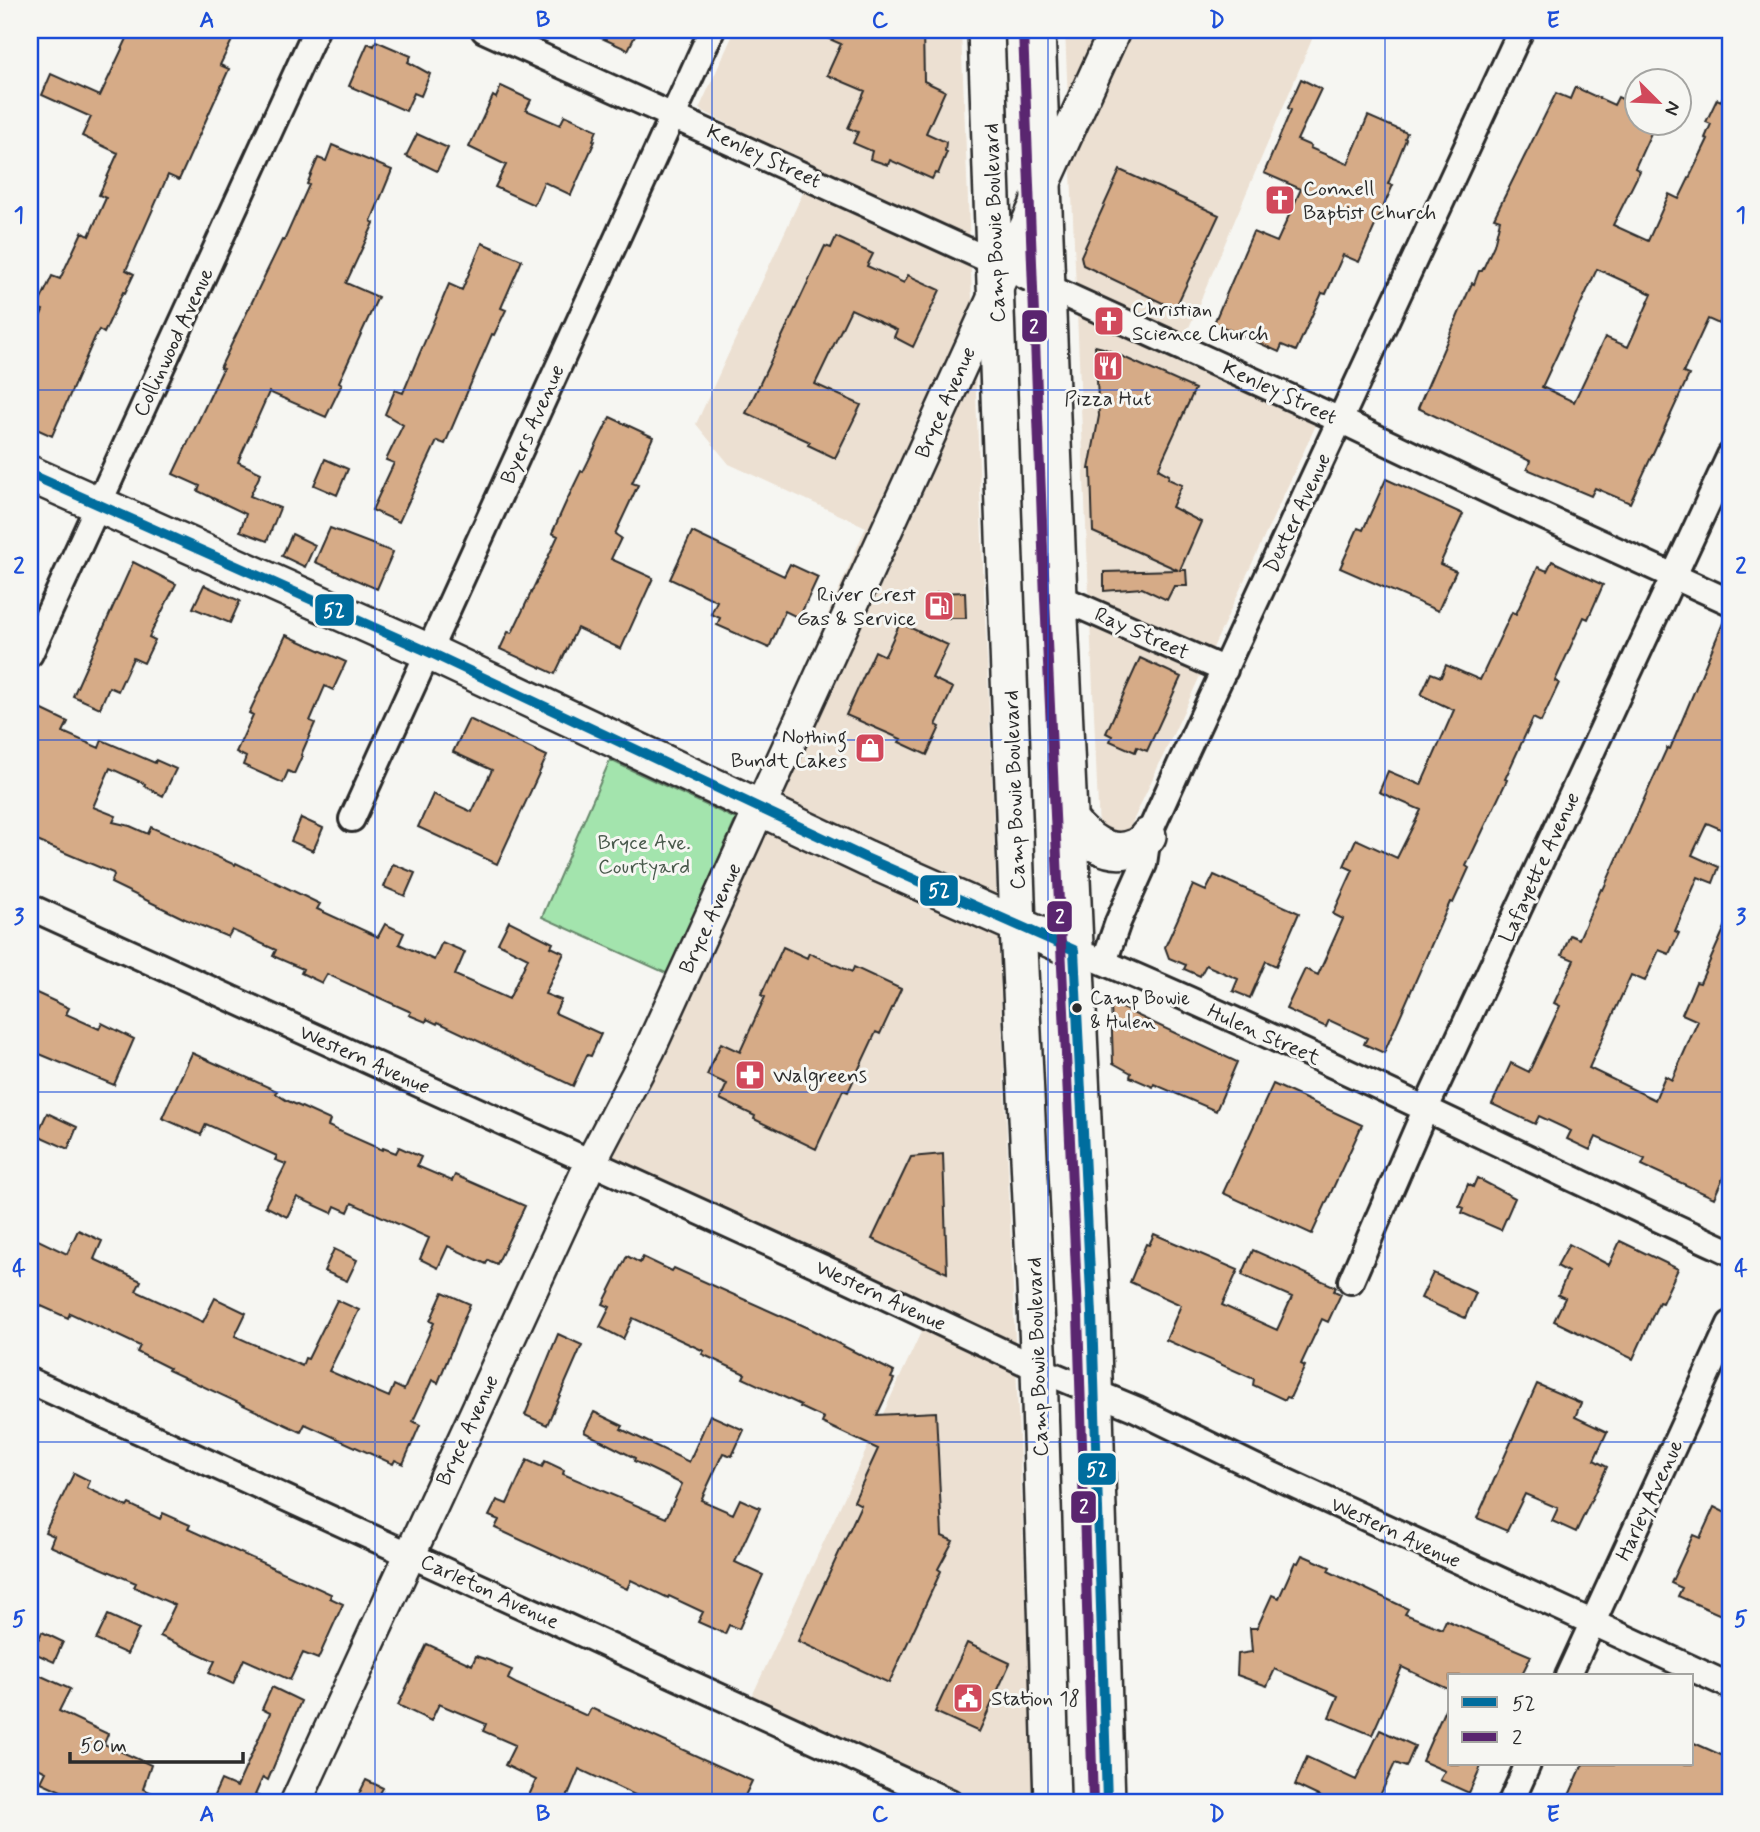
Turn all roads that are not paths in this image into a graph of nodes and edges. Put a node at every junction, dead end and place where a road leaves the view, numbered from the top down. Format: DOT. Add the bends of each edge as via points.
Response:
graph roads {
  1 [pos="316,30"];
  2 [pos="484,30"];
  3 [pos="712,30"];
  4 [pos="986,30"];
  5 [pos="1037,30"];
  6 [pos="1115,30"];
  7 [pos="1521,30"];
  8 [pos="674,114"];
  9 [pos="1044,188"];
  10 [pos="1000,273"];
  11 [pos="1048,288"];
  12 [pos="1340,420"];
  13 [pos="1730,455"];
  14 [pos="30,474"];
  15 [pos="98,506"];
  16 [pos="1675,577"];
  17 [pos="1059,597"];
  18 [pos="1730,602"];
  19 [pos="429,652"];
  20 [pos="30,653"];
  21 [pos="1225,670"];
  22 [pos="759,809"];
  23 [pos="352,819"];
  24 [pos="1069,819"];
  25 [pos="1148,836"];
  26 [pos="30,908"];
  27 [pos="1018,927"];
  28 [pos="1089,956"];
  29 [pos="1426,1108"];
  30 [pos="591,1162"];
  31 [pos="1730,1252"];
  32 [pos="1351,1281"];
  33 [pos="1730,1324"];
  34 [pos="1038,1368"];
  35 [pos="30,1381"];
  36 [pos="1093,1391"];
  37 [pos="410,1554"];
  38 [pos="1593,1622"];
  39 [pos="1102,1642"];
  40 [pos="1047,1647"];
  41 [pos="1569,1674"];
  42 [pos="1730,1686"];
  43 [pos="1527,1766"];
  44 [pos="296,1802"];
  45 [pos="950,1802"];
  46 [pos="1052,1802"];
  47 [pos="1107,1802"];
  48 [pos="1511,1802"];
  1 -- 15 [label="street, Collinwood Avenue"];
  2 -- 8 [label="street, Kenley Street"];
  3 -- 8 [label="street, Byers Avenue"];
  4 -- 10 [label="main road, Camp Bowie Boulevard"];
  5 -- 9 [label="main road"];
  6 -- 9 [label="street, Bryce Avenue"];
  7 -- 12 [label="street, Dexter Avenue"];
  8 -- 10 [label="street, Kenley Street"];
  8 -- 19 [label="street, Byers Avenue"];
  9 -- 10 [label="street, Bryce Avenue"];
  9 -- 11 [label="main road"];
  10 -- 11 [label="street, Kenley Street"];
  10 -- 22 [label="street, Bryce Avenue"];
  10 -- 27 [label="main road, Camp Bowie Boulevard"];
  11 -- 12 [label="street, Kenley Street"];
  11 -- 17 [label="main road"];
  12 -- 16 [label="street, Kenley Street"];
  12 -- 21 [label="street, Dexter Avenue"];
  13 -- 16 [label="street, Lafayette Avenue"];
  14 -- 15 [label="main road, Hulen Street"];
  15 -- 19 [label="main road, Hulen Street"];
  15 -- 20 [label="street, Collinwood Avenue"];
  16 -- 18 [label="street, Kenley Street"];
  16 -- 29 [label="street, Lafayette Avenue"];
  17 -- 21 [label="street, Ray Street"];
  17 -- 24 [label="main road"];
  19 -- 22 [label="main road, Hulen Street"];
  19 -- 23 [label="street, Byers Avenue"];
  21 -- 25 [label="street, Dexter Avenue"];
  22 -- 27 [label="main road, Hulen Street"];
  22 -- 30 [label="street, Bryce Avenue" via="649,1051"];
  24 -- 25 [label="main road" via="1080,835 1115,850 1135,848"];
  24 -- 28 [label="main road"];
  25 -- 28 [label="street, Dexter Avenue" via="1144,863 1118,922"];
  26 -- 30 [label="street, Western Avenue"];
  27 -- 28 [label="main road, Hulen Street"];
  27 -- 34 [label="main road, Camp Bowie Boulevard"];
  28 -- 29 [label="street, Hulen Street"];
  28 -- 36 [label="main road"];
  29 -- 31 [label="street, Hulen Street"];
  29 -- 32 [label="street, Lafayette Avenue"];
  30 -- 34 [label="street, Western Avenue"];
  30 -- 37 [label="street, Bryce Avenue"];
  33 -- 38 [label="street, Harley Avenue"];
  34 -- 36 [label="street, Western Avenue"];
  34 -- 40 [label="main road, Camp Bowie Boulevard"];
  35 -- 37 [label="street, Carleton Avenue"];
  36 -- 38 [label="street, Western Avenue"];
  36 -- 39 [label="main road"];
  37 -- 44 [label="street, Bryce Avenue"];
  37 -- 45 [label="street, Carleton Avenue"];
  38 -- 41 [label="street, Harley Avenue"];
  38 -- 42 [label="street, Western Avenue"];
  39 -- 40 [label="main road"];
  39 -- 47 [label="main road"];
  40 -- 46 [label="main road, Camp Bowie Boulevard"];
  43 -- 48 [label="street"];
}
